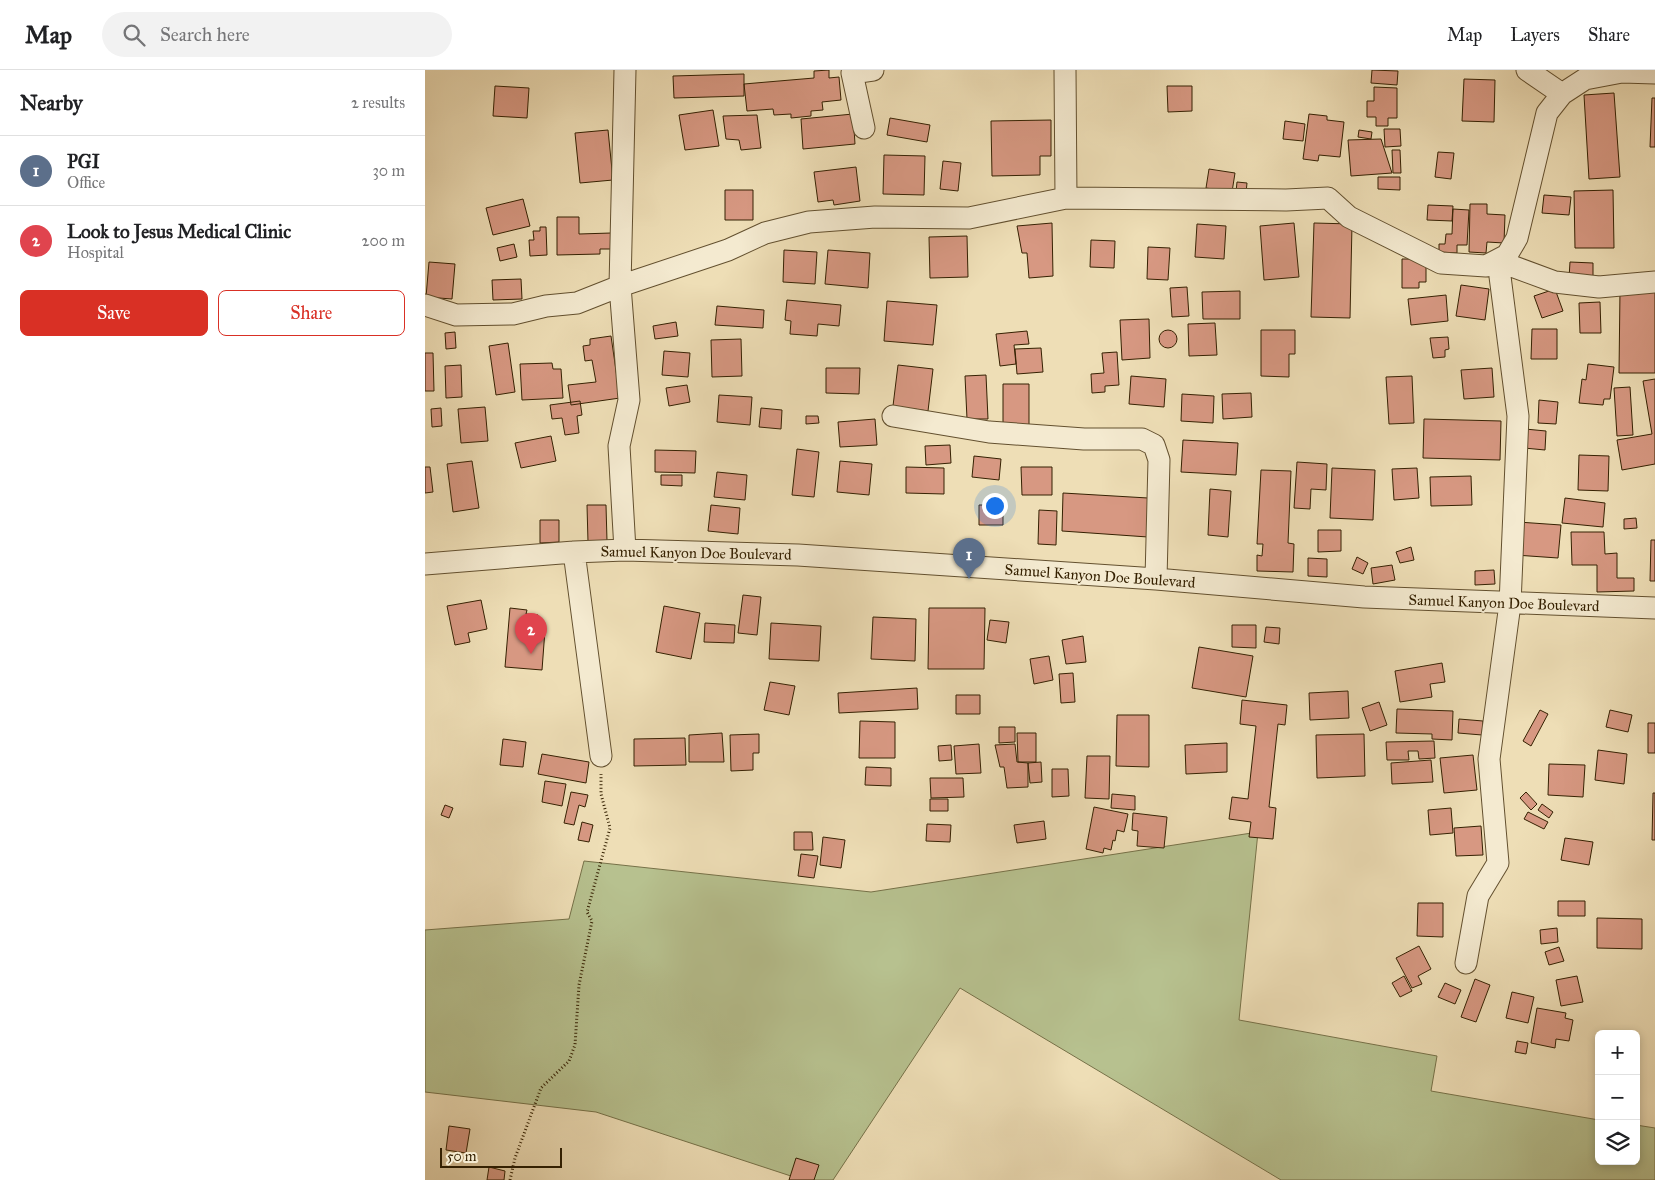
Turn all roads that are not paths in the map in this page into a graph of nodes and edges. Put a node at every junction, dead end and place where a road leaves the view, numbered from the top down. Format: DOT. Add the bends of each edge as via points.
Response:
graph roads {
  1 [pos="625,70"];
  2 [pos="873,70"];
  3 [pos="1065,70"];
  4 [pos="1527,70"];
  5 [pos="852,72"];
  6 [pos="1655,73"];
  7 [pos="1562,94"];
  8 [pos="864,128"];
  9 [pos="1066,198"];
  10 [pos="1498,261"];
  11 [pos="1655,282"];
  12 [pos="621,286"];
  13 [pos="425,305"];
  14 [pos="893,416"];
  15 [pos="625,550"];
  16 [pos="575,552"];
  17 [pos="425,564"];
  18 [pos="1156,579"];
  19 [pos="1509,604"];
  20 [pos="1655,608"];
  21 [pos="601,756"];
  22 [pos="1467,963"];
  1 -- 12 [label="street"];
  2 -- 5 [label="street"];
  3 -- 9 [label="street"];
  4 -- 7 [label="street"];
  5 -- 8 [label="street"];
  6 -- 7 [label="street" via="1622,72 1585,79"];
  7 -- 10 [label="street" via="1547,113 1517,238 1507,255"];
  9 -- 10 [label="street" via="1328,198 1349,217 1441,263 1486,266"];
  9 -- 12 [label="street" via="969,218 875,217 809,222 765,233 728,250"];
  10 -- 11 [label="street" via="1555,282 1599,286"];
  10 -- 19 [label="street" via="1518,416"];
  12 -- 13 [label="street" via="577,303 513,314 456,315"];
  12 -- 15 [label="street" via="629,400 619,446"];
  14 -- 18 [label="street" via="989,432 1084,439 1142,439 1154,445 1159,460"];
  15 -- 16 [label="street, Samuel Kanyon Doe Boulevard"];
  15 -- 18 [label="street, Samuel Kanyon Doe Boulevard" via="798,555"];
  16 -- 17 [label="street, Samuel Kanyon Doe Boulevard"];
  16 -- 21 [label="street"];
  18 -- 19 [label="street, Samuel Kanyon Doe Boulevard" via="1364,597"];
  19 -- 20 [label="street, Samuel Kanyon Doe Boulevard"];
  19 -- 22 [label="street" via="1489,759 1498,863 1478,896"];
}
